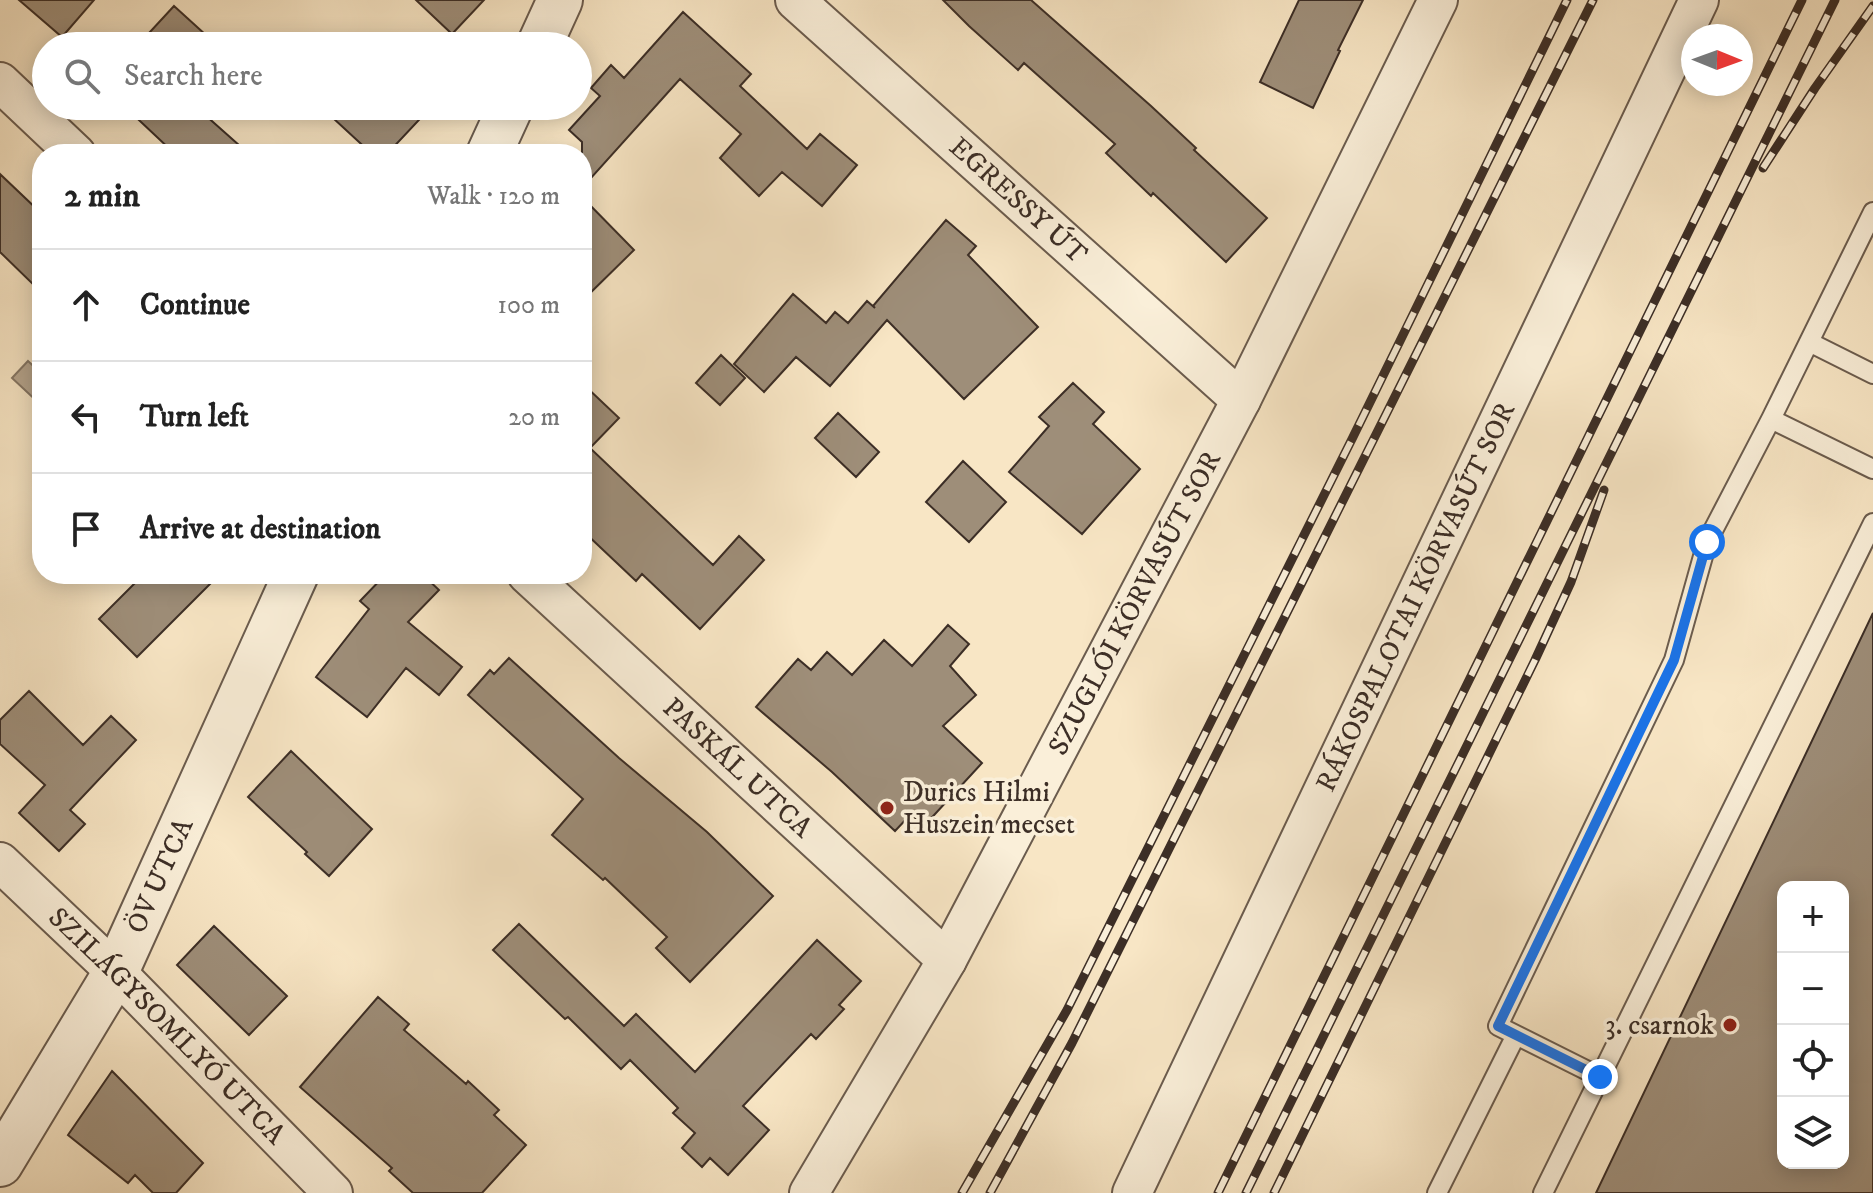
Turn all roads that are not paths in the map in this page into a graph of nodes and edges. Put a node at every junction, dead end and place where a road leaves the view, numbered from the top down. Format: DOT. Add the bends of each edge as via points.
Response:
graph roads {
  1 [pos="560,0"];
  2 [pos="795,0"];
  3 [pos="1438,0"];
  4 [pos="1699,0"];
  5 [pos="545,32"];
  6 [pos="0,82"];
  7 [pos="32,112"];
  8 [pos="40,120"];
  9 [pos="505,120"];
  10 [pos="65,144"];
  11 [pos="494,144"];
  12 [pos="1873,212"];
  13 [pos="1809,342"];
  14 [pos="1873,374"];
  15 [pos="1241,400"];
  16 [pos="1771,419"];
  17 [pos="1873,469"];
  18 [pos="1873,523"];
  19 [pos="291,584"];
  20 [pos="538,584"];
  21 [pos="0,862"];
  22 [pos="947,960"];
  23 [pos="116,972"];
  24 [pos="1516,1035"];
  25 [pos="1600,1077"];
  26 [pos="0,1164"];
  27 [pos="333,1193"];
  28 [pos="809,1193"];
  29 [pos="1132,1193"];
  30 [pos="1437,1193"];
  31 [pos="1543,1193"];
  1 -- 5 [label="street"];
  2 -- 15 [label="street, EGRESSY ÚT"];
  3 -- 15 [label="street, SZUGLÓI KÖRVASÚT SOR"];
  4 -- 29 [label="street, RÁKOSPALOTAI KÖRVASÚT SOR"];
  6 -- 7 [label="street"];
  8 -- 10 [label="street"];
  9 -- 11 [label="street"];
  12 -- 13 [label="lane"];
  13 -- 14 [label="lane"];
  13 -- 16 [label="lane"];
  15 -- 22 [label="street, SZUGLÓI KÖRVASÚT SOR"];
  16 -- 17 [label="lane"];
  16 -- 24 [label="lane" via="1707,542 1674,660 1498,1026"];
  18 -- 25 [label="lane"];
  19 -- 23 [label="street, ÖV UTCA"];
  20 -- 22 [label="street, PASKÁL UTCA"];
  21 -- 23 [label="street, SZILÁGYSOMLYÓ UTCA"];
  22 -- 28 [label="street, SZUGLÓI KÖRVASÚT SOR"];
  23 -- 26 [label="street, ÖV UTCA"];
  23 -- 27 [label="street, SZILÁGYSOMLYÓ UTCA"];
  24 -- 25 [label="lane"];
  24 -- 30 [label="lane"];
  25 -- 31 [label="lane"];
}
